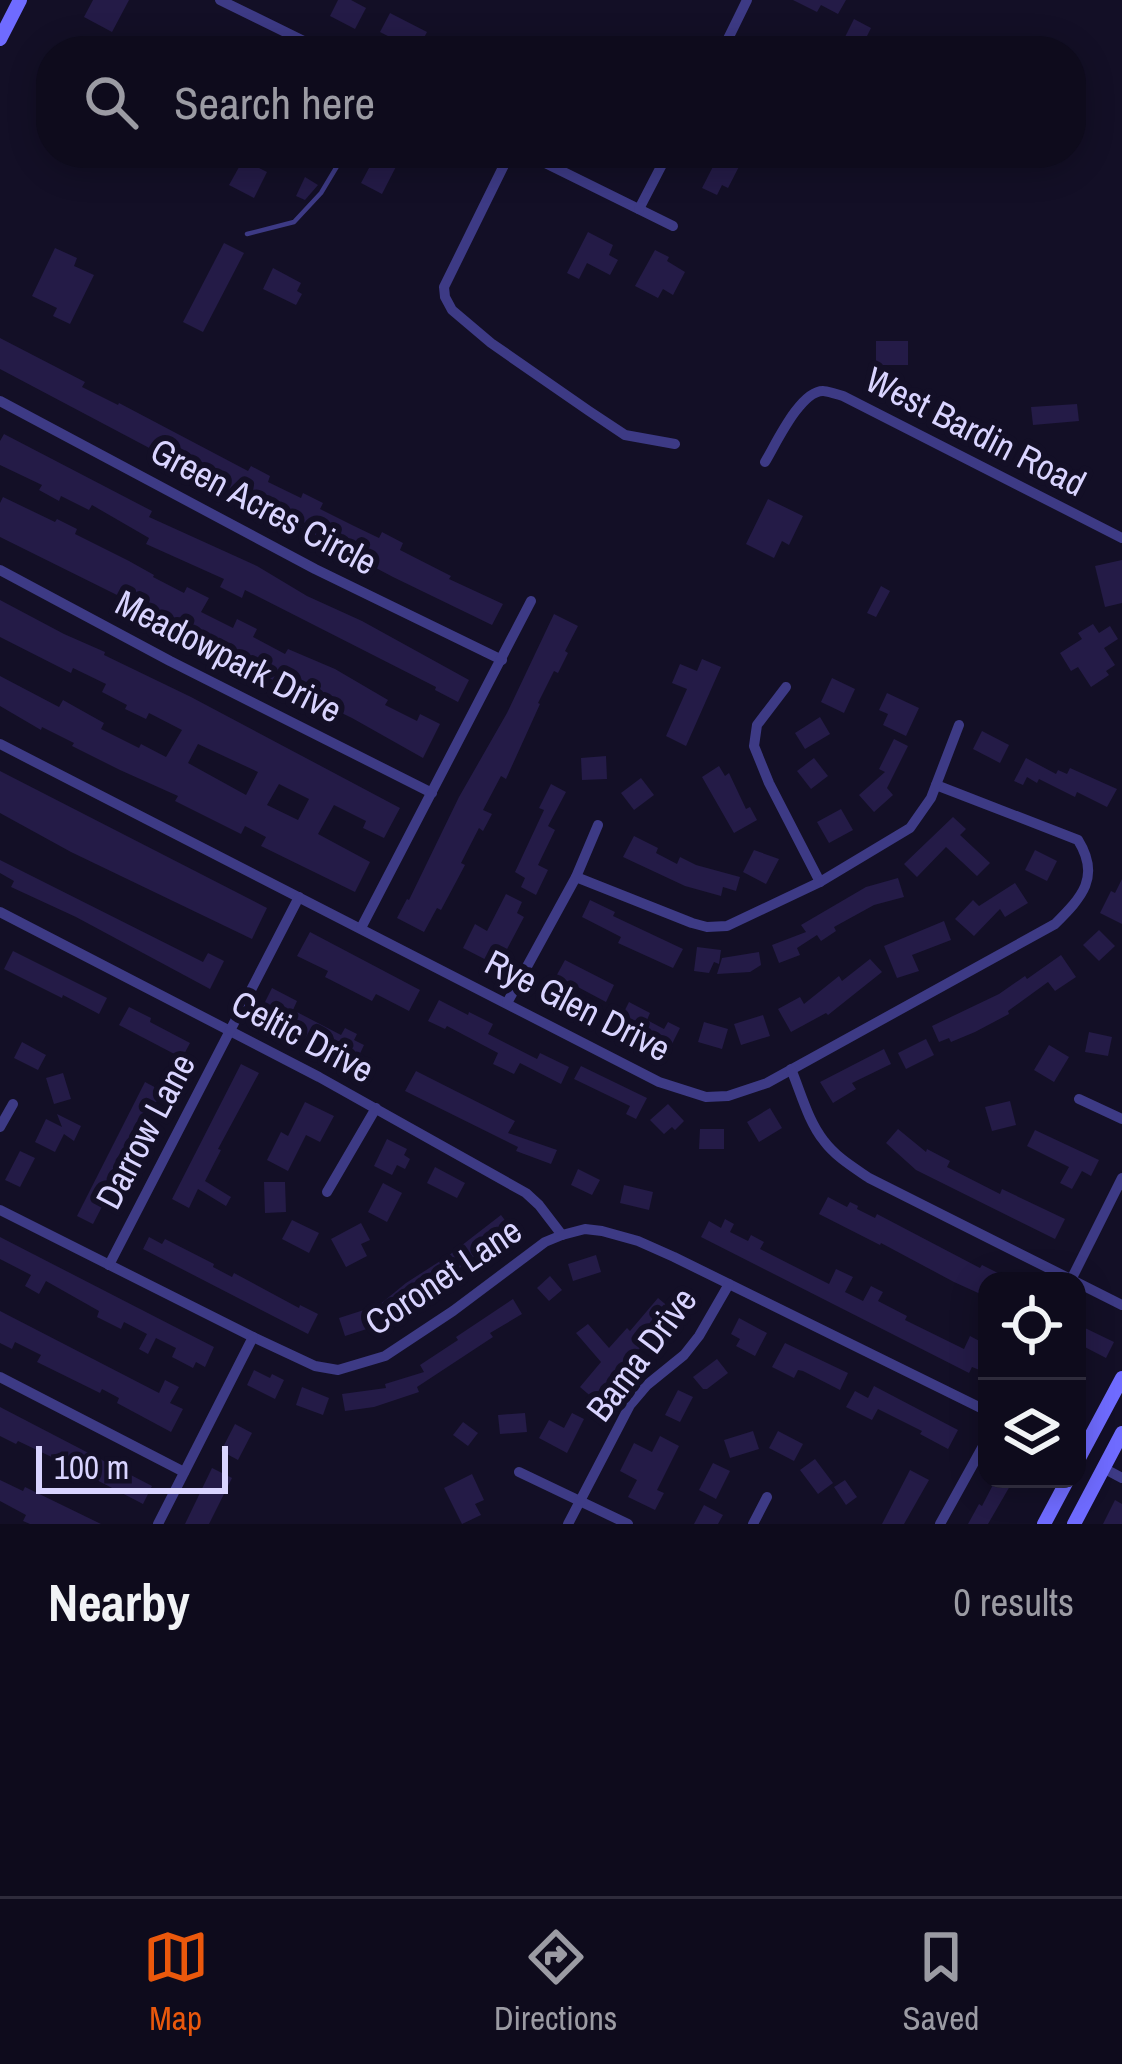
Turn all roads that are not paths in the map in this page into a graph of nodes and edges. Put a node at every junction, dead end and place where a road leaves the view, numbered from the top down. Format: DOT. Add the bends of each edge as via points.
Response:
graph roads {
  1 [pos="20,0"];
  2 [pos="220,0"];
  3 [pos="747,0"];
  4 [pos="1,35"];
  5 [pos="293,36"];
  6 [pos="729,36"];
  7 [pos="336,168"];
  8 [pos="503,168"];
  9 [pos="556,168"];
  10 [pos="660,168"];
  11 [pos="638,208"];
  12 [pos="673,226"];
  13 [pos="247,234"];
  14 [pos="0,401"];
  15 [pos="675,444"];
  16 [pos="765,462"];
  17 [pos="1122,538"];
  18 [pos="0,570"];
  19 [pos="531,601"];
  20 [pos="502,660"];
  21 [pos="786,687"];
  22 [pos="959,725"];
  23 [pos="0,744"];
  24 [pos="936,785"];
  25 [pos="432,793"];
  26 [pos="598,825"];
  27 [pos="576,877"];
  28 [pos="820,882"];
  29 [pos="299,897"];
  30 [pos="0,912"];
  31 [pos="361,928"];
  32 [pos="507,1003"];
  33 [pos="231,1031"];
  34 [pos="791,1070"];
  35 [pos="1079,1100"];
  36 [pos="13,1105"];
  37 [pos="376,1108"];
  38 [pos="1122,1119"];
  39 [pos="0,1127"];
  40 [pos="1122,1178"];
  41 [pos="327,1192"];
  42 [pos="0,1210"];
  43 [pos="562,1234"];
  44 [pos="109,1265"];
  45 [pos="1060,1272"];
  46 [pos="1075,1272"];
  47 [pos="729,1283"];
  48 [pos="1086,1286"];
  49 [pos="1122,1305"];
  50 [pos="253,1337"];
  51 [pos="0,1377"];
  52 [pos="1122,1378"];
  53 [pos="978,1407"];
  54 [pos="1122,1433"];
  55 [pos="1086,1445"];
  56 [pos="978,1455"];
  57 [pos="1105,1469"];
  58 [pos="184,1472"];
  59 [pos="519,1472"];
  60 [pos="1122,1478"];
  61 [pos="1063,1488"];
  62 [pos="767,1497"];
  63 [pos="580,1500"];
  64 [pos="158,1524"];
  65 [pos="568,1524"];
  66 [pos="628,1524"];
  67 [pos="753,1524"];
  68 [pos="940,1524"];
  69 [pos="1044,1524"];
  70 [pos="1074,1524"];
  1 -- 4 [label="main road"];
  2 -- 5 [label="street"];
  3 -- 6 [label="street"];
  7 -- 13 [label="lane" via="294,222"];
  8 -- 15 [label="street" via="445,287 452,310 625,435"];
  9 -- 11 [label="street"];
  10 -- 11 [label="street"];
  11 -- 12 [label="street"];
  14 -- 20 [label="street, Green Acres Circle"];
  16 -- 17 [label="street, West Bardin Road" via="797,409 825,391"];
  18 -- 25 [label="street, Meadowpark Drive"];
  19 -- 20 [label="street"];
  20 -- 25 [label="street"];
  21 -- 28 [label="street" via="758,724 754,746"];
  22 -- 24 [label="street"];
  23 -- 29 [label="street, Rye Glen Drive"];
  24 -- 28 [label="street" via="910,828"];
  24 -- 34 [label="street, Rye Glen Drive" via="1078,840 1089,860 1077,902 1055,924"];
  25 -- 31 [label="street"];
  26 -- 27 [label="street"];
  27 -- 28 [label="street" via="707,927 727,926"];
  27 -- 32 [label="street"];
  29 -- 31 [label="street, Rye Glen Drive"];
  29 -- 33 [label="street, Darrow Lane"];
  30 -- 33 [label="street, Celtic Drive"];
  31 -- 32 [label="street, Rye Glen Drive"];
  32 -- 34 [label="street, Rye Glen Drive" via="687,1093 728,1096"];
  33 -- 37 [label="street, Celtic Drive"];
  33 -- 44 [label="street, Darrow Lane"];
  34 -- 45 [label="street" via="816,1129 837,1155"];
  35 -- 38 [label="street"];
  36 -- 39 [label="street"];
  37 -- 41 [label="street"];
  37 -- 43 [label="street, Celtic Drive" via="526,1193"];
  40 -- 46 [label="street"];
  42 -- 44 [label="street, Coronet Lane"];
  43 -- 47 [label="street, Coronet Lane" via="585,1229 638,1241"];
  43 -- 50 [label="street, Coronet Lane" via="385,1356 338,1370"];
  44 -- 50 [label="street, Coronet Lane"];
  47 -- 53 [label="street, Coronet Lane"];
  47 -- 63 [label="street, Bama Drive" via="684,1355 629,1405"];
  48 -- 49 [label="street"];
  50 -- 58 [label="street"];
  51 -- 58 [label="street"];
  52 -- 55 [label="main road"];
  54 -- 57 [label="main road"];
  56 -- 68 [label="street"];
  57 -- 60 [label="street"];
  57 -- 70 [label="main road"];
  58 -- 64 [label="street"];
  59 -- 63 [label="street"];
  61 -- 69 [label="main road"];
  62 -- 67 [label="street"];
  63 -- 65 [label="street, Bama Drive"];
  63 -- 66 [label="street"];
}
